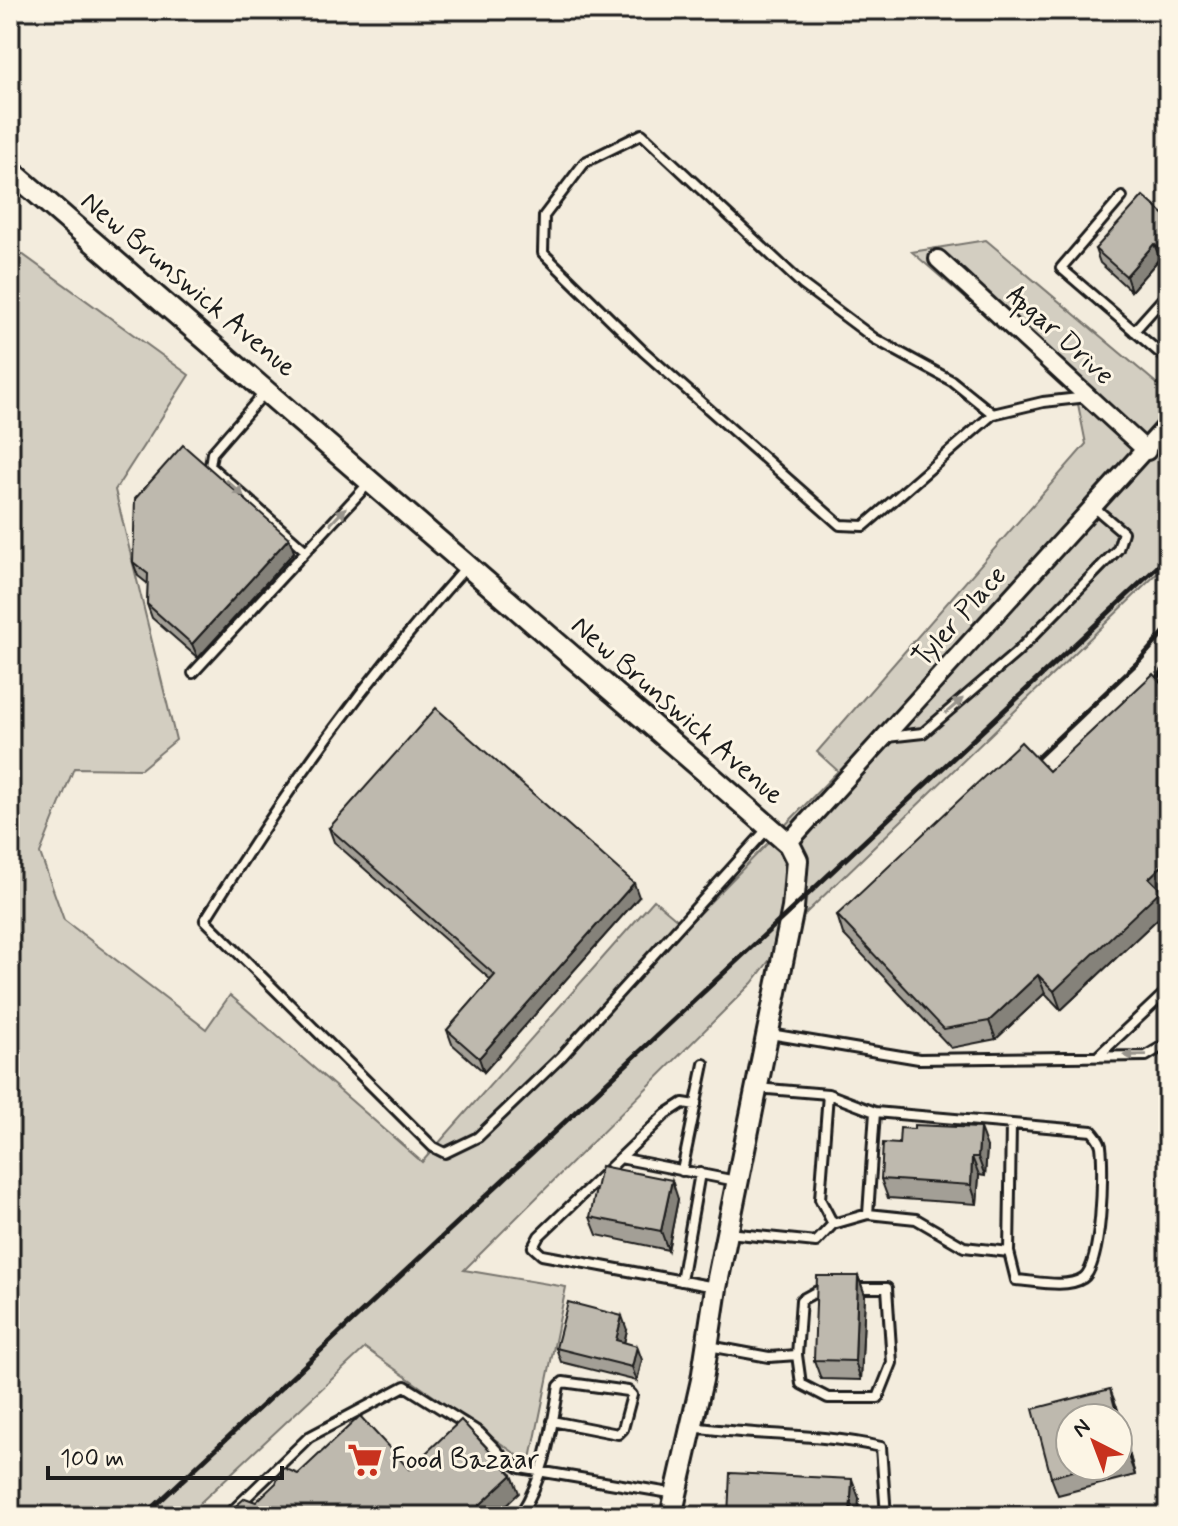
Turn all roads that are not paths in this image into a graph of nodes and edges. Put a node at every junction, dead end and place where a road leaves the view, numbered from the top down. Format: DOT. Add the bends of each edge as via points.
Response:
graph roads {
  1 [pos="10,170"];
  2 [pos="1122,197"];
  3 [pos="938,259"];
  4 [pos="1168,293"];
  5 [pos="1134,331"];
  6 [pos="1168,360"];
  7 [pos="268,390"];
  8 [pos="1089,397"];
  9 [pos="993,414"];
  10 [pos="1168,424"];
  11 [pos="1147,451"];
  12 [pos="371,480"];
  13 [pos="1095,508"];
  14 [pos="306,551"];
  15 [pos="466,566"];
  16 [pos="193,673"];
  17 [pos="886,737"];
  18 [pos="769,827"];
  19 [pos="788,843"];
  20 [pos="1168,990"];
  21 [pos="769,1034"];
  22 [pos="1168,1043"];
  23 [pos="1099,1055"];
  24 [pos="704,1064"];
  25 [pos="756,1088"];
  26 [pos="828,1094"];
  27 [pos="696,1105"];
  28 [pos="875,1112"];
  29 [pos="1011,1124"];
  30 [pos="620,1158"];
  31 [pos="682,1171"];
  32 [pos="700,1173"];
  33 [pos="737,1181"];
  34 [pos="868,1214"];
  35 [pos="833,1224"];
  36 [pos="727,1233"];
  37 [pos="1009,1252"];
  38 [pos="681,1281"];
  39 [pos="716,1288"];
  40 [pos="834,1288"];
  41 [pos="847,1288"];
  42 [pos="708,1346"];
  43 [pos="797,1355"];
  44 [pos="552,1421"];
  45 [pos="691,1427"];
  46 [pos="542,1473"];
  47 [pos="676,1494"];
  48 [pos="521,1515"];
  49 [pos="227,1516"];
  50 [pos="671,1516"];
  51 [pos="886,1516"];
  1 -- 7 [label="street, New Brunswick Avenue"];
  2 -- 5 [label="lane" via="1061,268"];
  3 -- 8 [label="street, Apgar Drive"];
  4 -- 5 [label="lane"];
  5 -- 6 [label="lane"];
  7 -- 12 [label="street, New Brunswick Avenue"];
  7 -- 14 [label="lane, one-way" via="212,453 210,466"];
  8 -- 9 [label="lane"];
  8 -- 11 [label="street, Apgar Drive"];
  9 -- 9 [label="lane" via="952,381 875,339 803,285 642,134 585,162 544,216 543,253 643,351 840,525 864,526"];
  10 -- 11 [label="street, Tyler Place"];
  11 -- 13 [label="street, Tyler Place"];
  14 -- 12 [label="lane, one-way"];
  12 -- 15 [label="street, New Brunswick Avenue"];
  13 -- 17 [label="street, Tyler Place"];
  17 -- 13 [label="lane, one-way" via="923,733 1016,653 1118,549 1123,532"];
  14 -- 16 [label="lane"];
  15 -- 18 [label="street, New Brunswick Avenue"];
  15 -- 18 [label="lane" via="401,639 281,798 205,920 433,1147 445,1153 478,1137 561,1057"];
  17 -- 19 [label="street, Tyler Place"];
  18 -- 19 [label="street, New Brunswick Avenue"];
  19 -- 21 [label="street, New Brunswick Avenue" via="797,860 793,908"];
  20 -- 23 [label="lane"];
  21 -- 23 [label="lane" via="919,1059"];
  21 -- 25 [label="street, New Brunswick Avenue"];
  22 -- 23 [label="lane, one-way" via="1146,1056"];
  24 -- 27 [label="lane"];
  25 -- 26 [label="lane"];
  25 -- 33 [label="street, New Brunswick Avenue"];
  26 -- 28 [label="lane"];
  26 -- 35 [label="lane" via="820,1199"];
  27 -- 30 [label="lane" via="674,1108"];
  27 -- 31 [label="lane"];
  28 -- 29 [label="lane"];
  28 -- 34 [label="lane"];
  29 -- 37 [label="lane"];
  29 -- 37 [label="lane" via="1084,1129 1092,1131 1101,1146 1098,1245 1085,1277 1070,1283 1016,1280"];
  30 -- 31 [label="lane"];
  30 -- 38 [label="lane" via="539,1236 534,1251"];
  31 -- 32 [label="lane"];
  32 -- 33 [label="lane"];
  32 -- 38 [label="lane"];
  33 -- 36 [label="street, New Brunswick Avenue"];
  34 -- 35 [label="lane"];
  34 -- 37 [label="lane" via="916,1219 964,1247"];
  35 -- 36 [label="lane" via="816,1242"];
  36 -- 39 [label="street, New Brunswick Avenue"];
  38 -- 39 [label="lane"];
  39 -- 42 [label="street, New Brunswick Avenue"];
  40 -- 43 [label="lane" via="820,1288 801,1300"];
  41 -- 43 [label="lane" via="887,1288 892,1363 878,1398 828,1398 801,1384"];
  42 -- 43 [label="lane" via="769,1357"];
  42 -- 45 [label="street, New Brunswick Avenue"];
  44 -- 44 [label="lane" via="563,1382 632,1395 618,1434"];
  44 -- 46 [label="lane"];
  45 -- 47 [label="street, New Brunswick Avenue"];
  45 -- 51 [label="lane" via="844,1439 881,1447"];
  46 -- 47 [label="lane"];
  46 -- 48 [label="lane"];
  46 -- 49 [label="lane" via="506,1460 480,1433 405,1386 309,1437"];
  47 -- 50 [label="street, New Brunswick Avenue"];
}
